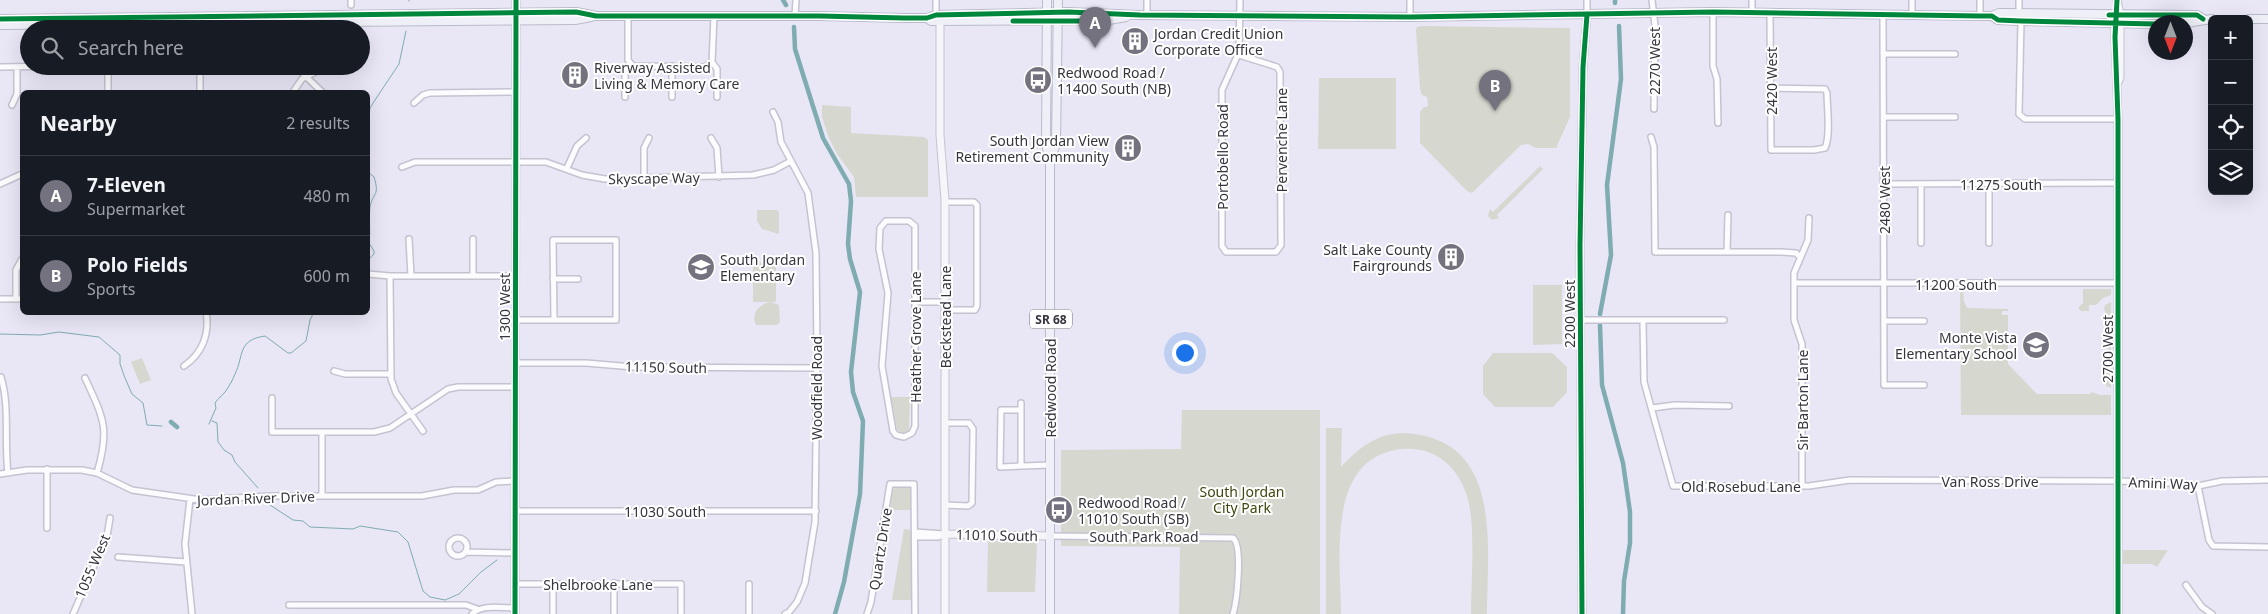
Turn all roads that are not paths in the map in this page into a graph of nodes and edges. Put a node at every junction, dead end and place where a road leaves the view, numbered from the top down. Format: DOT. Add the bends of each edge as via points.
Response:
graph roads {
  1 [pos="516,0"];
  2 [pos="796,0"];
  3 [pos="936,0"];
  4 [pos="1047,0"];
  5 [pos="1058,0"];
  6 [pos="1147,0"];
  7 [pos="1240,0"];
  8 [pos="1410,0"];
  9 [pos="1586,0"];
  10 [pos="1652,0"];
  11 [pos="1752,0"];
  12 [pos="1912,0"];
  13 [pos="1980,0"];
  14 [pos="2019,0"];
  15 [pos="2118,0"];
  16 [pos="1047,12"];
  17 [pos="1058,12"];
  18 [pos="1713,12"];
  19 [pos="1752,13"];
  20 [pos="1770,13"];
  21 [pos="2117,13"];
  22 [pos="1654,14"];
  23 [pos="1144,15"];
  24 [pos="1240,15"];
  25 [pos="1587,15"];
  26 [pos="1883,15"];
  27 [pos="1912,15"];
  28 [pos="628,16"];
  29 [pos="714,16"];
  30 [pos="795,16"];
  31 [pos="1410,16"];
  32 [pos="1980,16"];
  33 [pos="516,17"];
  34 [pos="2020,17"];
  35 [pos="938,18"];
  36 [pos="0,19"];
  37 [pos="2208,19"];
  38 [pos="2253,19"];
  39 [pos="2268,19"];
  40 [pos="344,20"];
  41 [pos="1047,21"];
  42 [pos="1058,21"];
  43 [pos="2193,23"];
  44 [pos="2117,24"];
  45 [pos="2148,24"];
  46 [pos="0,26"];
  47 [pos="20,26"];
  48 [pos="1884,54"];
  49 [pos="1955,54"];
  50 [pos="1239,55"];
  51 [pos="712,62"];
  52 [pos="630,64"];
  53 [pos="672,66"];
  54 [pos="0,67"];
  55 [pos="17,67"];
  56 [pos="20,67"];
  57 [pos="108,75"];
  58 [pos="200,75"];
  59 [pos="306,76"];
  60 [pos="1771,88"];
  61 [pos="108,90"];
  62 [pos="200,90"];
  63 [pos="294,90"];
  64 [pos="320,90"];
  65 [pos="516,92"];
  66 [pos="625,97"];
  67 [pos="672,97"];
  68 [pos="717,97"];
  69 [pos="414,103"];
  70 [pos="12,105"];
  71 [pos="1654,109"];
  72 [pos="773,112"];
  73 [pos="1955,117"];
  74 [pos="1884,118"];
  75 [pos="2118,119"];
  76 [pos="1718,123"];
  77 [pos="1651,137"];
  78 [pos="586,138"];
  79 [pos="649,138"];
  80 [pos="711,138"];
  81 [pos="791,161"];
  82 [pos="516,162"];
  83 [pos="1050,162"];
  84 [pos="402,167"];
  85 [pos="567,168"];
  86 [pos="20,175"];
  87 [pos="719,177"];
  88 [pos="644,178"];
  89 [pos="2118,183"];
  90 [pos="0,184"];
  91 [pos="1884,184"];
  92 [pos="1921,184"];
  93 [pos="1989,184"];
  94 [pos="946,202"];
  95 [pos="1728,215"];
  96 [pos="1809,218"];
  97 [pos="409,239"];
  98 [pos="473,240"];
  99 [pos="1921,243"];
  100 [pos="1989,243"];
  101 [pos="1276,252"];
  102 [pos="1727,252"];
  103 [pos="1800,257"];
  104 [pos="20,263"];
  105 [pos="370,274"];
  106 [pos="390,276"];
  107 [pos="411,276"];
  108 [pos="473,276"];
  109 [pos="516,276"];
  110 [pos="553,279"];
  111 [pos="578,280"];
  112 [pos="1795,283"];
  113 [pos="2118,283"];
  114 [pos="1884,284"];
  115 [pos="0,299"];
  116 [pos="16,299"];
  117 [pos="20,299"];
  118 [pos="914,302"];
  119 [pos="945,306"];
  120 [pos="206,315"];
  121 [pos="515,320"];
  122 [pos="554,320"];
  123 [pos="1581,320"];
  124 [pos="1643,320"];
  125 [pos="1724,320"];
  126 [pos="1884,321"];
  127 [pos="1924,321"];
  128 [pos="515,363"];
  129 [pos="184,366"];
  130 [pos="817,368"];
  131 [pos="334,371"];
  132 [pos="390,374"];
  133 [pos="1,377"];
  134 [pos="85,378"];
  135 [pos="1924,384"];
  136 [pos="515,387"];
  137 [pos="272,398"];
  138 [pos="1021,403"];
  139 [pos="1729,406"];
  140 [pos="1652,408"];
  141 [pos="1021,410"];
  142 [pos="410,414"];
  143 [pos="945,423"];
  144 [pos="423,431"];
  145 [pos="322,432"];
  146 [pos="1050,465"];
  147 [pos="1021,466"];
  148 [pos="47,470"];
  149 [pos="8,473"];
  150 [pos="97,473"];
  151 [pos="0,474"];
  152 [pos="2268,480"];
  153 [pos="515,481"];
  154 [pos="1862,481"];
  155 [pos="2118,481"];
  156 [pos="1802,486"];
  157 [pos="2198,486"];
  158 [pos="322,496"];
  159 [pos="190,499"];
  160 [pos="945,505"];
  161 [pos="515,511"];
  162 [pos="816,511"];
  163 [pos="110,518"];
  164 [pos="47,528"];
  165 [pos="944,534"];
  166 [pos="915,535"];
  167 [pos="1050,536"];
  168 [pos="2268,547"];
  169 [pos="466,552"];
  170 [pos="515,553"];
  171 [pos="118,557"];
  172 [pos="186,562"];
  173 [pos="614,583"];
  174 [pos="515,584"];
  175 [pos="749,584"];
  176 [pos="553,585"];
  177 [pos="2186,585"];
  178 [pos="289,605"];
  179 [pos="515,611"];
  180 [pos="475,612"];
  181 [pos="681,613"];
  182 [pos="73,614"];
  183 [pos="192,614"];
  184 [pos="553,614"];
  185 [pos="614,614"];
  186 [pos="749,614"];
  187 [pos="786,614"];
  188 [pos="867,614"];
  189 [pos="915,614"];
  190 [pos="945,614"];
  191 [pos="1050,614"];
  192 [pos="1233,614"];
  193 [pos="1582,614"];
  194 [pos="2118,614"];
  195 [pos="2212,614"];
  1 -- 33 [label="street, 1300 West"];
  2 -- 30 [label="street"];
  3 -- 35 [label="street"];
  4 -- 16 [label="main road, Redwood Road / SR 68"];
  5 -- 17 [label="main road, Redwood Road / SR 68"];
  6 -- 23 [label="street"];
  7 -- 24 [label="street, Portobello Road"];
  8 -- 31 [label="street"];
  9 -- 25 [label="street"];
  10 -- 22 [label="street, 2270 West"];
  11 -- 19 [label="street"];
  12 -- 27 [label="street"];
  13 -- 32 [label="street"];
  14 -- 34 [label="street"];
  15 -- 21 [label="street, 2700 West"];
  16 -- 17 [label="main road"];
  16 -- 35 [label="main road"];
  16 -- 41 [label="main road, Redwood Road / SR 68"];
  17 -- 23 [label="main road"];
  17 -- 42 [label="main road, Redwood Road / SR 68"];
  18 -- 19 [label="main road"];
  18 -- 22 [label="main road"];
  18 -- 76 [label="street"];
  19 -- 20 [label="main road"];
  20 -- 26 [label="main road"];
  20 -- 60 [label="street, 2420 West"];
  21 -- 34 [label="main road"];
  21 -- 37 [label="main road" via="2197,15"];
  21 -- 44 [label="street, 2700 West"];
  22 -- 25 [label="main road"];
  22 -- 71 [label="street, 2270 West"];
  23 -- 24 [label="main road"];
  23 -- 42 [label="main road" via="1109,20"];
  24 -- 31 [label="main road"];
  24 -- 50 [label="street, Portobello Road"];
  25 -- 31 [label="main road"];
  25 -- 123 [label="street, 2200 West" via="1583,68"];
  26 -- 27 [label="main road"];
  26 -- 48 [label="street, 2480 West"];
  27 -- 32 [label="main road"];
  28 -- 29 [label="main road"];
  28 -- 33 [label="main road" via="575,20"];
  28 -- 52 [label="street"];
  29 -- 30 [label="main road"];
  29 -- 51 [label="street"];
  30 -- 35 [label="main road" via="927,18 931,21"];
  32 -- 34 [label="main road" via="1999,13"];
  33 -- 36 [label="main road"];
  33 -- 40 [label="main road"];
  33 -- 65 [label="street, 1300 West"];
  34 -- 44 [label="main road"];
  34 -- 75 [label="street" via="2019,114 2025,120"];
  35 -- 41 [label="main road"];
  35 -- 94 [label="street, Beckstead Lane" via="940,129"];
  37 -- 43 [label="main road"];
  38 -- 39 [label="main road"];
  41 -- 42 [label="main road"];
  41 -- 83 [label="main road, Redwood Road / SR 68" via="1046,144"];
  42 -- 83 [label="main road, Redwood Road / SR 68" via="1056,144"];
  44 -- 45 [label="main road"];
  44 -- 75 [label="street, 2700 West" via="2115,77"];
  46 -- 47 [label="main road"];
  48 -- 49 [label="street"];
  48 -- 74 [label="street, 2480 West"];
  50 -- 101 [label="street, Pervenche Lane" via="1277,67 1280,72 1281,245"];
  50 -- 101 [label="street, Portobello Road" via="1222,90 1222,246 1226,252"];
  51 -- 53 [label="street" via="705,66"];
  51 -- 68 [label="street" via="717,69"];
  52 -- 53 [label="street"];
  52 -- 66 [label="street" via="625,69"];
  53 -- 67 [label="street"];
  54 -- 55 [label="street"];
  55 -- 56 [label="street"];
  55 -- 70 [label="street" via="17,94"];
  57 -- 61 [label="street"];
  58 -- 62 [label="street"];
  59 -- 63 [label="street"];
  59 -- 64 [label="street"];
  60 -- 60 [label="street, 2420 West" via="1825,89 1828,93 1825,148 1771,150"];
  65 -- 69 [label="street" via="430,93"];
  65 -- 82 [label="street, 1300 West"];
  72 -- 81 [label="street, Woodfield Road" via="781,142"];
  73 -- 74 [label="street"];
  74 -- 91 [label="street, 2480 West"];
  75 -- 89 [label="street, 2700 West"];
  77 -- 102 [label="street" via="1654,147 1655,252"];
  78 -- 85 [label="street" via="577,146"];
  79 -- 88 [label="street" via="644,148"];
  80 -- 87 [label="street" via="717,148"];
  81 -- 87 [label="street, Skyscape Way" via="765,173"];
  81 -- 130 [label="street, Woodfield Road" via="804,183 811,208 816,253"];
  82 -- 84 [label="street, Skyscape Way" via="415,162"];
  82 -- 85 [label="street, Skyscape Way" via="546,162"];
  82 -- 109 [label="street, 1300 West"];
  83 -- 146 [label="main road, Redwood Road / SR 68"];
  85 -- 88 [label="street, Skyscape Way" via="582,175 605,179"];
  86 -- 90 [label="street"];
  87 -- 88 [label="street, Skyscape Way"];
  89 -- 93 [label="street, 11275 South"];
  89 -- 113 [label="street, 2700 West"];
  91 -- 92 [label="street, 11275 South"];
  91 -- 114 [label="street, 2480 West"];
  92 -- 93 [label="street, 11275 South"];
  92 -- 99 [label="street"];
  93 -- 100 [label="street"];
  94 -- 119 [label="street, Beckstead Lane"];
  94 -- 119 [label="street" via="974,202 977,206 977,306 974,310"];
  95 -- 102 [label="street"];
  96 -- 103 [label="street, Sir Barton Lane" via="1808,240"];
  97 -- 107 [label="street"];
  98 -- 108 [label="street"];
  102 -- 103 [label="street" via="1796,253"];
  103 -- 112 [label="street, Sir Barton Lane" via="1795,268"];
  104 -- 116 [label="street" via="16,270"];
  105 -- 106 [label="street"];
  106 -- 107 [label="street"];
  106 -- 132 [label="street"];
  107 -- 108 [label="street"];
  108 -- 109 [label="street"];
  109 -- 121 [label="street, 1300 West"];
  110 -- 111 [label="street"];
  110 -- 122 [label="street"];
  110 -- 122 [label="street" via="553,240 616,240 616,320"];
  112 -- 114 [label="street, 11200 South"];
  112 -- 156 [label="street, Sir Barton Lane" via="1794,320 1802,344"];
  113 -- 114 [label="street, 11200 South"];
  113 -- 155 [label="street, 2700 West"];
  114 -- 126 [label="street, 2480 West"];
  115 -- 116 [label="street"];
  116 -- 117 [label="street"];
  118 -- 118 [label="street, Heather Grove Lane" via="914,226 909,221 886,220 880,228 879,249 888,293 882,366 895,434 900,437 908,436 914,426"];
  118 -- 119 [label="street"];
  119 -- 143 [label="street, Beckstead Lane"];
  120 -- 129 [label="street" via="208,326 204,342"];
  121 -- 122 [label="street"];
  121 -- 128 [label="street, 1300 West"];
  123 -- 124 [label="street"];
  123 -- 193 [label="street, 2200 West"];
  124 -- 125 [label="street"];
  124 -- 140 [label="street, Old Rosebud Lane" via="1643,376"];
  126 -- 127 [label="street"];
  126 -- 135 [label="street, 2480 West" via="1884,385"];
  128 -- 130 [label="street, 11150 South"];
  128 -- 136 [label="street, 1300 West"];
  130 -- 162 [label="street, Woodfield Road"];
  131 -- 132 [label="street"];
  132 -- 142 [label="street" via="393,389"];
  133 -- 149 [label="street"];
  134 -- 150 [label="street" via="105,428 105,444"];
  136 -- 142 [label="street" via="453,387"];
  136 -- 153 [label="street, 1300 West"];
  137 -- 145 [label="street" via="272,432"];
  138 -- 141 [label="street"];
  139 -- 140 [label="street"];
  140 -- 156 [label="street, Old Rosebud Lane" via="1673,486"];
  141 -- 147 [label="street"];
  141 -- 147 [label="street" via="1001,410 1000,467"];
  142 -- 144 [label="street"];
  142 -- 145 [label="street" via="390,428 379,431"];
  143 -- 160 [label="street, Beckstead Lane"];
  143 -- 160 [label="street" via="971,424 973,429 973,500 968,506"];
  145 -- 158 [label="street"];
  146 -- 147 [label="street"];
  146 -- 167 [label="main road, Redwood Road / SR 68"];
  148 -- 149 [label="street, Jordan River Drive"];
  148 -- 150 [label="street, Jordan River Drive" via="74,469"];
  148 -- 164 [label="street"];
  149 -- 151 [label="street, Jordan River Drive"];
  150 -- 159 [label="street, Jordan River Drive" via="132,490"];
  152 -- 157 [label="street, Amini Way" via="2222,481"];
  153 -- 158 [label="street, Jordan River Drive" via="496,482 478,490 454,490 422,496"];
  153 -- 161 [label="street, 1300 West"];
  154 -- 155 [label="street, Van Ross Drive"];
  154 -- 156 [label="street, Old Rosebud Lane"];
  155 -- 157 [label="street, Amini Way"];
  155 -- 194 [label="street, 2700 West"];
  157 -- 168 [label="street" via="2208,540 2213,546"];
  158 -- 159 [label="street, Jordan River Drive"];
  159 -- 172 [label="street" via="185,536"];
  160 -- 165 [label="street, Beckstead Lane"];
  161 -- 162 [label="street, 11030 South"];
  161 -- 170 [label="street, 1300 West"];
  162 -- 187 [label="street, Woodfield Road" via="805,584 797,602"];
  163 -- 182 [label="street, 1055 West" via="106,536"];
  165 -- 166 [label="street, 11010 South"];
  165 -- 167 [label="street, 11010 South"];
  165 -- 190 [label="street, Beckstead Lane"];
  166 -- 188 [label="street, Quartz Drive" via="914,484 890,484"];
  166 -- 189 [label="street"];
  167 -- 191 [label="main road, Redwood Road / SR 68"];
  167 -- 192 [label="street, South Park Road" via="1233,538 1236,540 1237,593"];
  169 -- 170 [label="street"];
  170 -- 174 [label="street, 1300 West"];
  171 -- 172 [label="street"];
  172 -- 183 [label="street"];
  173 -- 176 [label="street, Shelbrooke Lane"];
  173 -- 181 [label="street, Shelbrooke Lane" via="682,584"];
  173 -- 185 [label="street"];
  174 -- 176 [label="street, Shelbrooke Lane"];
  174 -- 179 [label="street, 1300 West"];
  175 -- 186 [label="street"];
  176 -- 184 [label="street"];
  177 -- 195 [label="street" via="2202,607"];
  178 -- 180 [label="street" via="466,605"];
  179 -- 180 [label="street"];
}
